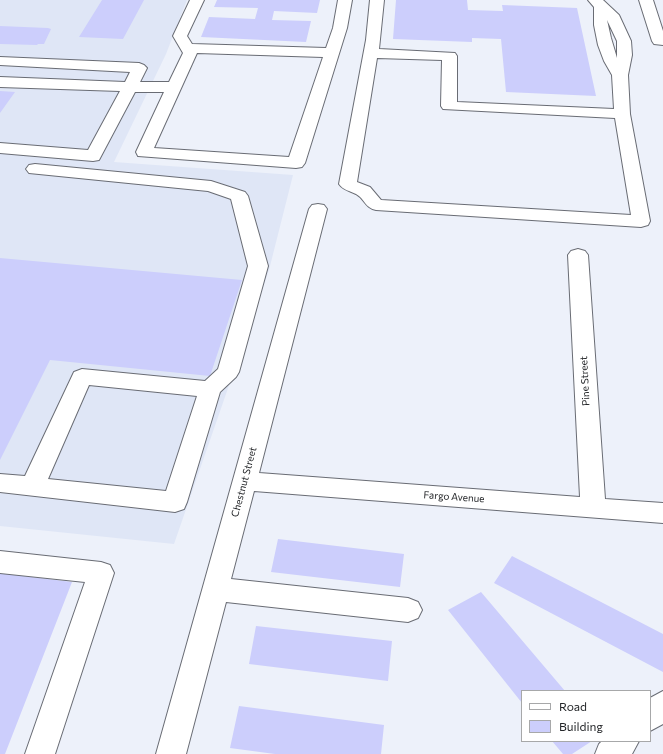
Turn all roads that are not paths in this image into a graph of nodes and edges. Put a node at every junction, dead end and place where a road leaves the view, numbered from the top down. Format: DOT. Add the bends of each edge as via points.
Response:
graph roads {
  1 [pos="197,0"];
  2 [pos="345,0"];
  3 [pos="377,0"];
  4 [pos="646,0"];
  5 [pos="598,4"];
  6 [pos="661,41"];
  7 [pos="187,48"];
  8 [pos="331,53"];
  9 [pos="370,53"];
  10 [pos="663,55"];
  11 [pos="0,61"];
  12 [pos="0,82"];
  13 [pos="130,87"];
  14 [pos="175,87"];
  15 [pos="622,114"];
  16 [pos="0,148"];
  17 [pos="35,169"];
  18 [pos="318,209"];
  19 [pos="578,255"];
  20 [pos="210,389"];
  21 [pos="244,481"];
  22 [pos="0,483"];
  23 [pos="32,487"];
  24 [pos="593,507"];
  25 [pos="663,513"];
  26 [pos="0,562"];
  27 [pos="215,589"];
  28 [pos="408,610"];
  29 [pos="663,706"];
  30 [pos="651,716"];
  31 [pos="623,742"];
  32 [pos="40,754"];
  33 [pos="170,754"];
  34 [pos="610,754"];
  1 -- 7 [label="street" via="180,36"];
  2 -- 8 [label="street" via="340,28"];
  3 -- 9 [label="street"];
  4 -- 6 [label="street"];
  5 -- 15 [label="street" via="609,57 620,75"];
  6 -- 10 [label="street"];
  7 -- 8 [label="street"];
  7 -- 14 [label="street" via="190,53"];
  8 -- 14 [label="street" via="296,163 144,152"];
  9 -- 15 [label="street" via="450,56 449,106"];
  9 -- 15 [label="street" via="348,184 364,191 376,206 641,221"];
  11 -- 13 [label="street" via="139,68"];
  12 -- 13 [label="street"];
  13 -- 14 [label="street"];
  13 -- 16 [label="street" via="93,156"];
  17 -- 20 [label="street" via="211,186 239,196 258,266 228,372"];
  18 -- 21 [label="street, Chestnut Street"];
  19 -- 24 [label="street, Pine Street"];
  20 -- 23 [label="street" via="82,377"];
  20 -- 23 [label="street" via="175,502"];
  21 -- 24 [label="street, Fargo Avenue"];
  21 -- 27 [label="street, Chestnut Street"];
  22 -- 23 [label="street"];
  24 -- 25 [label="street, Fargo Avenue"];
  26 -- 32 [label="street" via="101,573"];
  27 -- 28 [label="street"];
  27 -- 33 [label="street, Chestnut Street"];
  29 -- 30 [label="street"];
  31 -- 34 [label="street"];
}
